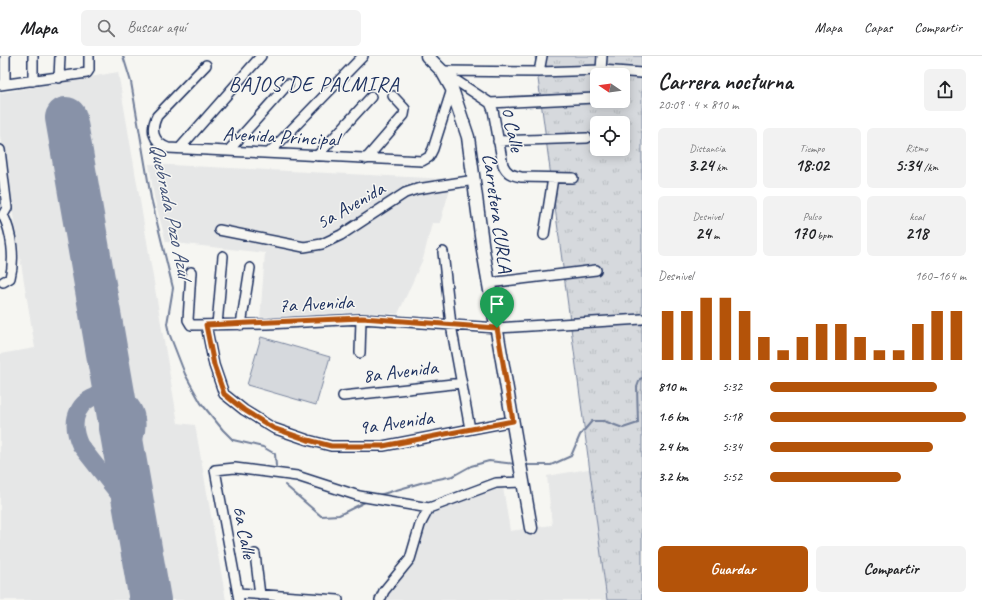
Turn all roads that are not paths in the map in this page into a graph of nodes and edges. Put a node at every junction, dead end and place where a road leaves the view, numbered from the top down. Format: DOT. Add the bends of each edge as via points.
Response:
graph roads {
  1 [pos="5,56"];
  2 [pos="33,56"];
  3 [pos="60,56"];
  4 [pos="89,56"];
  5 [pos="261,56"];
  6 [pos="363,56"];
  7 [pos="427,56"];
  8 [pos="542,56"];
  9 [pos="602,56"];
  10 [pos="206,65"];
  11 [pos="601,68"];
  12 [pos="590,70"];
  13 [pos="442,71"];
  14 [pos="539,72"];
  15 [pos="630,72"];
  16 [pos="642,73"];
  17 [pos="59,78"];
  18 [pos="33,81"];
  19 [pos="3,84"];
  20 [pos="288,84"];
  21 [pos="452,89"];
  22 [pos="393,96"];
  23 [pos="371,98"];
  24 [pos="590,98"];
  25 [pos="490,103"];
  26 [pos="587,138"];
  27 [pos="498,141"];
  28 [pos="180,148"];
  29 [pos="0,150"];
  30 [pos="229,150"];
  31 [pos="269,153"];
  32 [pos="316,156"];
  33 [pos="366,159"];
  34 [pos="553,178"];
  35 [pos="573,178"];
  36 [pos="475,180"];
  37 [pos="2,215"];
  38 [pos="219,230"];
  39 [pos="544,235"];
  40 [pos="443,252"];
  41 [pos="223,256"];
  42 [pos="250,268"];
  43 [pos="596,270"];
  44 [pos="191,272"];
  45 [pos="3,282"];
  46 [pos="489,284"];
  47 [pos="362,318"];
  48 [pos="642,319"];
  49 [pos="206,325"];
  50 [pos="216,325"];
  51 [pos="241,325"];
  52 [pos="451,325"];
  53 [pos="497,328"];
  54 [pos="360,353"];
  55 [pos="462,382"];
  56 [pos="343,396"];
  57 [pos="513,421"];
  58 [pos="470,429"];
  59 [pos="523,482"];
  60 [pos="429,508"];
  61 [pos="531,528"];
  62 [pos="255,554"];
  63 [pos="260,595"];
  64 [pos="239,597"];
  65 [pos="338,600"];
  66 [pos="380,600"];
  1 -- 19 [label="street"];
  2 -- 18 [label="street"];
  3 -- 17 [label="street"];
  4 -- 17 [label="street" via="88,72"];
  5 -- 28 [label="street"];
  6 -- 31 [label="street"];
  7 -- 13 [label="main road, Carretera CURLA"];
  8 -- 14 [label="street"];
  9 -- 11 [label="street"];
  10 -- 28 [label="street, Avenida Principal" via="162,110 153,123 153,132 158,142 168,148"];
  12 -- 14 [label="street"];
  13 -- 14 [label="street"];
  13 -- 21 [label="main road, Carretera CURLA"];
  13 -- 25 [label="street, 0 Calle"];
  15 -- 16 [label="street"];
  17 -- 18 [label="street"];
  18 -- 19 [label="street"];
  20 -- 30 [label="street"];
  21 -- 33 [label="street, Avenida Principal" via="429,157 413,162"];
  21 -- 36 [label="main road, Carretera CURLA" via="468,137"];
  22 -- 33 [label="street" via="405,109 404,115"];
  23 -- 32 [label="street"];
  24 -- 25 [label="street"];
  25 -- 27 [label="street, 0 Calle"];
  26 -- 27 [label="street"];
  27 -- 34 [label="street, 0 Calle" via="506,171 514,176"];
  28 -- 30 [label="street, Avenida Principal"];
  29 -- 37 [label="street" via="7,208"];
  30 -- 31 [label="street, Avenida Principal"];
  31 -- 32 [label="street, Avenida Principal"];
  32 -- 33 [label="street, Avenida Principal"];
  34 -- 35 [label="street"];
  34 -- 39 [label="street"];
  36 -- 38 [label="street, 5a Avenida" via="418,189 405,194 341,235 322,244 304,247"];
  36 -- 46 [label="main road, Carretera CURLA" via="482,250"];
  37 -- 45 [label="street" via="12,251 10,278"];
  40 -- 52 [label="street"];
  41 -- 50 [label="street"];
  42 -- 51 [label="street"];
  43 -- 46 [label="street"];
  44 -- 49 [label="street, 7a Avenida" via="188,320 191,325"];
  46 -- 53 [label="main road, Carretera CURLA"];
  47 -- 51 [label="street, 7a Avenida"];
  47 -- 52 [label="street, 7a Avenida"];
  47 -- 54 [label="street"];
  48 -- 53 [label="street, 7a Avenida"];
  49 -- 50 [label="street, 7a Avenida"];
  49 -- 58 [label="street, 9a Avenida" via="214,365 224,394 273,428 331,446 383,446"];
  50 -- 51 [label="street, 7a Avenida"];
  52 -- 53 [label="street, 7a Avenida"];
  52 -- 55 [label="street"];
  53 -- 57 [label="main road, Carretera CURLA"];
  55 -- 56 [label="street, 8a Avenida"];
  55 -- 58 [label="street"];
  57 -- 58 [label="street, 9a Avenida"];
  57 -- 59 [label="main road, Carretera CURLA"];
  59 -- 60 [label="street" via="496,483"];
  59 -- 61 [label="main road, Carretera CURLA"];
  60 -- 64 [label="street, 6a Calle" via="359,496 297,476 235,468 215,470"];
  60 -- 66 [label="street" via="420,525 410,559 384,591"];
  62 -- 63 [label="street"];
  63 -- 64 [label="street"];
  63 -- 65 [label="street"];
}
